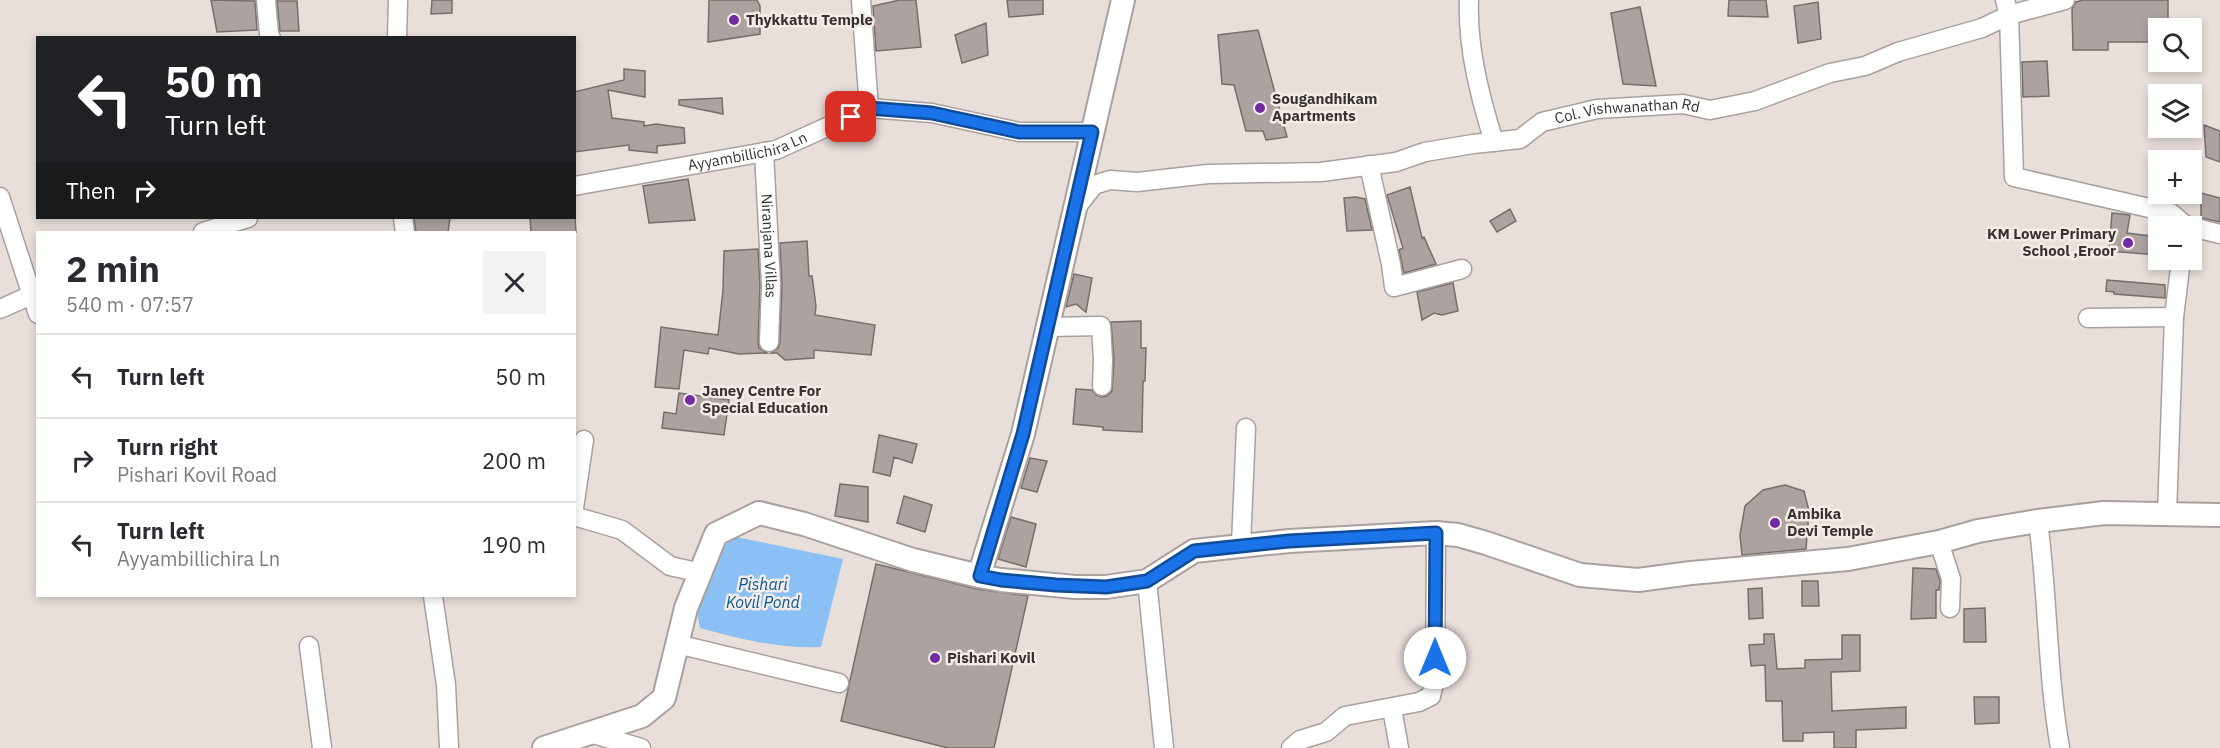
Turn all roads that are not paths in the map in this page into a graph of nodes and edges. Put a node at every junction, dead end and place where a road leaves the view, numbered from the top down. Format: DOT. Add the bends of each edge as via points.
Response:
graph roads {
  1 [pos="266,0"];
  2 [pos="398,0"];
  3 [pos="861,0"];
  4 [pos="1123,0"];
  5 [pos="1469,0"];
  6 [pos="2065,0"];
  7 [pos="2007,7"];
  8 [pos="270,36"];
  9 [pos="397,36"];
  10 [pos="869,108"];
  11 [pos="1092,132"];
  12 [pos="1494,142"];
  13 [pos="764,152"];
  14 [pos="1369,165"];
  15 [pos="576,186"];
  16 [pos="0,197"];
  17 [pos="1073,212"];
  18 [pos="2175,216"];
  19 [pos="245,219"];
  20 [pos="2202,230"];
  21 [pos="206,231"];
  22 [pos="2220,234"];
  23 [pos="1462,269"];
  24 [pos="2180,270"];
  25 [pos="35,293"];
  26 [pos="0,309"];
  27 [pos="2174,317"];
  28 [pos="2088,318"];
  29 [pos="1047,327"];
  30 [pos="769,342"];
  31 [pos="1102,386"];
  32 [pos="1246,428"];
  33 [pos="584,440"];
  34 [pos="576,494"];
  35 [pos="2167,514"];
  36 [pos="2220,515"];
  37 [pos="576,517"];
  38 [pos="2038,520"];
  39 [pos="1436,533"];
  40 [pos="1939,542"];
  41 [pos="1241,545"];
  42 [pos="701,573"];
  43 [pos="980,576"];
  44 [pos="1147,581"];
  45 [pos="433,597"];
  46 [pos="1950,608"];
  47 [pos="677,644"];
  48 [pos="309,646"];
  49 [pos="839,683"];
  50 [pos="1392,708"];
  51 [pos="590,733"];
  52 [pos="322,748"];
  53 [pos="449,748"];
  54 [pos="544,748"];
  55 [pos="641,748"];
  56 [pos="1164,748"];
  57 [pos="1291,748"];
  58 [pos="1399,748"];
  59 [pos="2060,748"];
  1 -- 8 [label="street"];
  2 -- 9 [label="street"];
  3 -- 10 [label="street"];
  4 -- 11 [label="street"];
  5 -- 12 [label="street" via="1468,24 1483,107"];
  6 -- 7 [label="street, Col. Vishwanathan Rd"];
  7 -- 12 [label="street, Col. Vishwanathan Rd" via="1982,28 1898,52 1865,66 1830,73 1755,101 1710,111 1683,104 1597,109 1542,122 1520,139"];
  7 -- 18 [label="street" via="2014,177"];
  10 -- 11 [label="street, Ayyambillichira Ln" via="932,113 1019,132"];
  10 -- 13 [label="street, Ayyambillichira Ln"];
  11 -- 17 [label="street"];
  12 -- 14 [label="street, Col. Vishwanathan Rd"];
  13 -- 15 [label="street, Ayyambillichira Ln"];
  13 -- 30 [label="street, Niranjana Villas" via="771,285"];
  14 -- 17 [label="street, Col. Vishwanathan Rd" via="1293,173 1208,174 1137,182 1110,180 1094,185"];
  14 -- 23 [label="street" via="1394,287"];
  16 -- 25 [label="street"];
  17 -- 29 [label="street"];
  19 -- 21 [label="street"];
  20 -- 22 [label="street"];
  24 -- 27 [label="street"];
  25 -- 26 [label="street"];
  27 -- 28 [label="street"];
  27 -- 35 [label="street"];
  29 -- 31 [label="street" via="1101,326"];
  29 -- 43 [label="street" via="1023,434"];
  32 -- 41 [label="street"];
  33 -- 34 [label="street"];
  35 -- 36 [label="street"];
  35 -- 38 [label="street" via="2104,513"];
  37 -- 42 [label="street" via="622,530 670,566"];
  38 -- 40 [label="street"];
  38 -- 59 [label="street"];
  39 -- 40 [label="street" via="1486,543 1580,575 1638,580 1848,559"];
  39 -- 41 [label="street"];
  39 -- 50 [label="street" via="1435,680 1431,696"];
  40 -- 46 [label="street" via="1951,579"];
  41 -- 44 [label="street" via="1194,551"];
  42 -- 43 [label="street" via="716,534 759,513"];
  42 -- 47 [label="street" via="686,608"];
  43 -- 44 [label="street" via="1075,587"];
  44 -- 56 [label="street"];
  45 -- 53 [label="street" via="446,685"];
  47 -- 49 [label="street"];
  47 -- 51 [label="street" via="664,698 642,716"];
  48 -- 52 [label="street"];
  50 -- 57 [label="street" via="1345,716 1326,732 1300,740"];
  50 -- 58 [label="street"];
  51 -- 54 [label="street"];
  51 -- 55 [label="street"];
}
